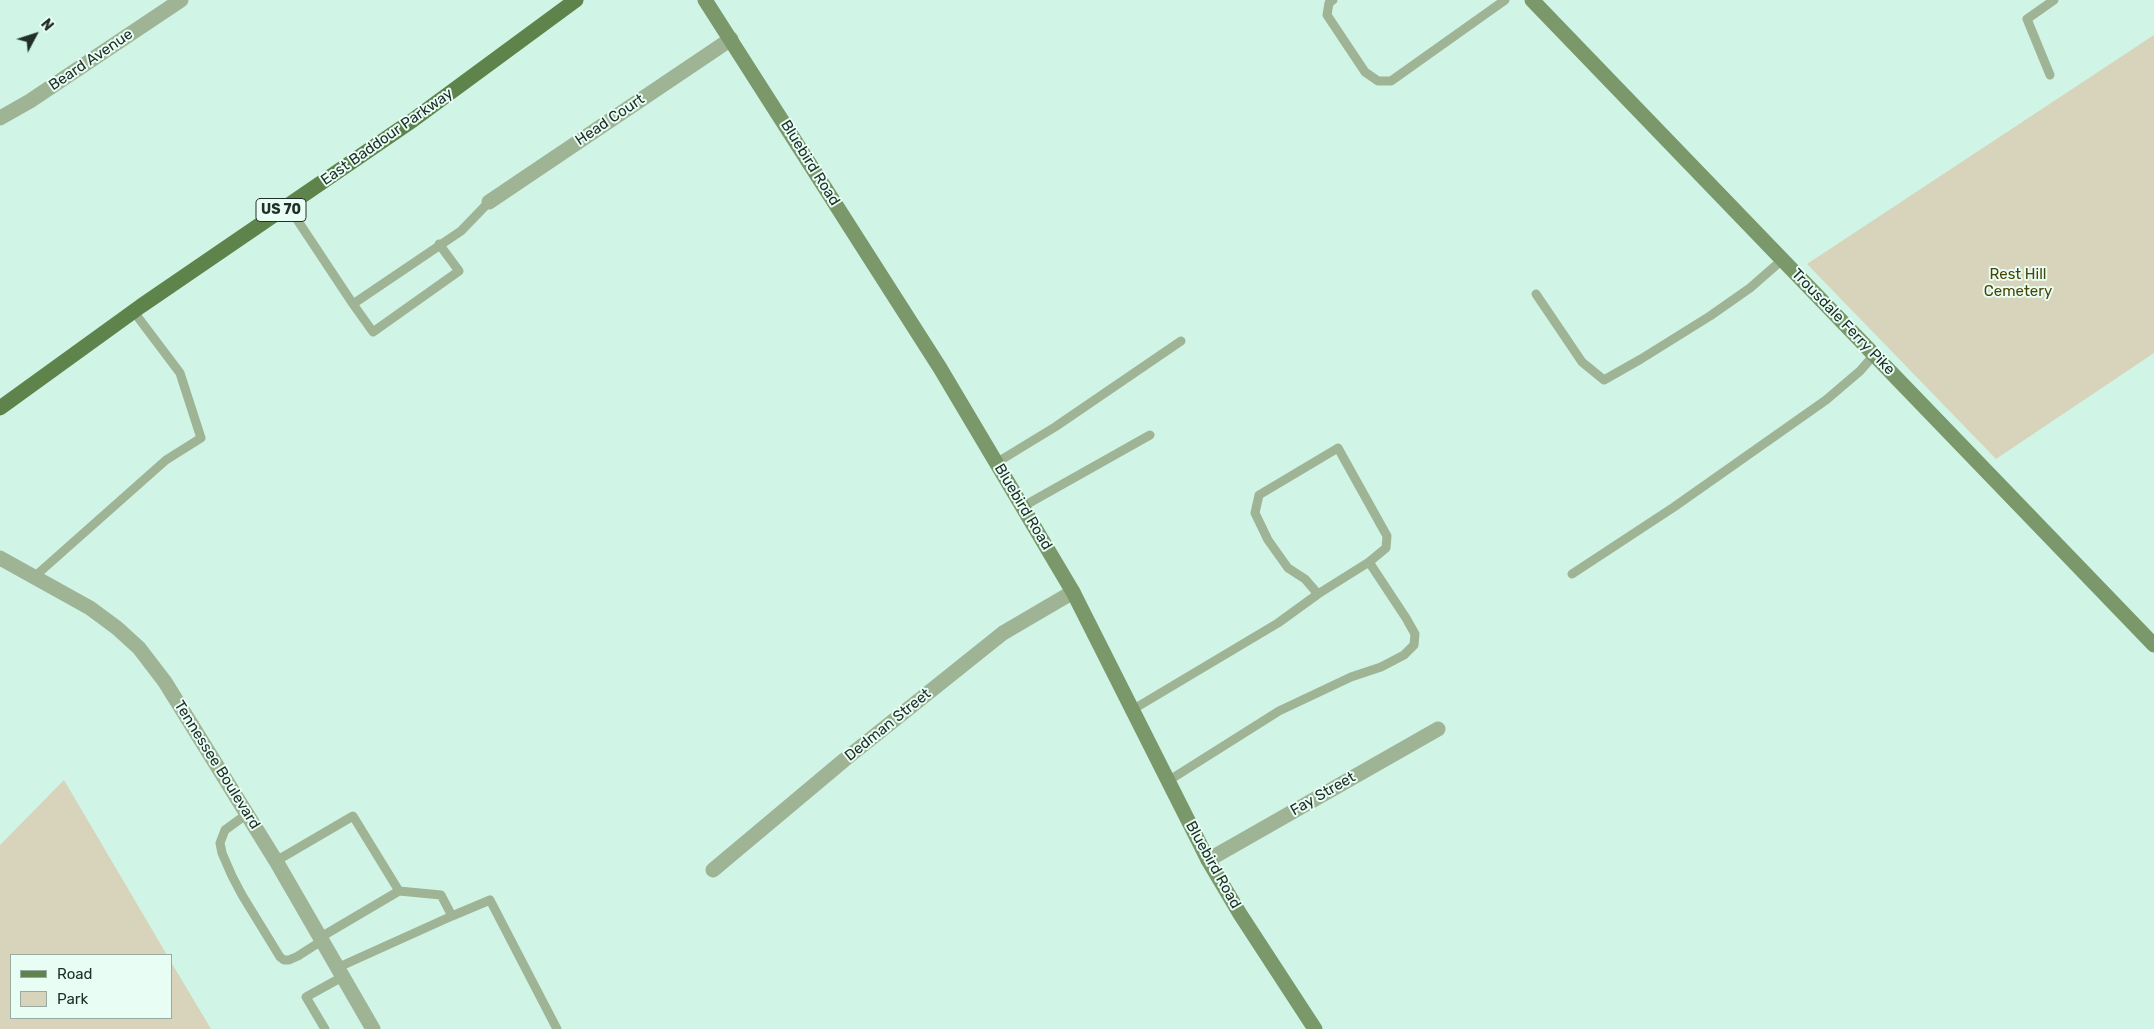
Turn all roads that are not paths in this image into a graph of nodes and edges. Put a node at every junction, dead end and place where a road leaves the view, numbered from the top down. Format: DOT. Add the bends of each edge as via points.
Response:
graph roads {
  1 [pos="181,0"];
  2 [pos="576,0"];
  3 [pos="705,0"];
  4 [pos="1333,0"];
  5 [pos="1505,0"];
  6 [pos="1532,0"];
  7 [pos="2054,0"];
  8 [pos="731,39"];
  9 [pos="2050,75"];
  10 [pos="0,118"];
  11 [pos="490,202"];
  12 [pos="288,206"];
  13 [pos="439,244"];
  14 [pos="1782,260"];
  15 [pos="1536,294"];
  16 [pos="353,304"];
  17 [pos="134,312"];
  18 [pos="1181,341"];
  19 [pos="1874,355"];
  20 [pos="0,408"];
  21 [pos="1150,435"];
  22 [pos="996,463"];
  23 [pos="1022,507"];
  24 [pos="0,558"];
  25 [pos="1369,562"];
  26 [pos="1572,574"];
  27 [pos="33,578"];
  28 [pos="1073,592"];
  29 [pos="1318,594"];
  30 [pos="2154,644"];
  31 [pos="1132,710"];
  32 [pos="1438,729"];
  33 [pos="1168,781"];
  34 [pos="247,814"];
  35 [pos="1208,860"];
  36 [pos="276,861"];
  37 [pos="713,870"];
  38 [pos="399,891"];
  39 [pos="452,916"];
  40 [pos="322,939"];
  41 [pos="341,972"];
  42 [pos="325,1029"];
  43 [pos="373,1029"];
  44 [pos="557,1029"];
  45 [pos="1315,1029"];
  1 -- 10 [label="street, Beard Avenue"];
  2 -- 12 [label="main road, East Baddour Parkway / US 70" via="413,120"];
  3 -- 8 [label="street, Bluebird Road"];
  4 -- 5 [label="lane" via="1327,15 1365,72 1378,81 1391,81"];
  6 -- 14 [label="street, Trousdale Ferry Pike"];
  7 -- 9 [label="lane" via="2027,19"];
  8 -- 11 [label="street, Head Court"];
  8 -- 22 [label="street, Bluebird Road" via="940,368"];
  11 -- 13 [label="lane" via="461,231"];
  12 -- 16 [label="lane"];
  12 -- 17 [label="main road, East Baddour Parkway / US 70"];
  13 -- 16 [label="lane"];
  13 -- 16 [label="lane" via="459,272 373,332"];
  14 -- 15 [label="lane" via="1710,316 1604,380 1582,362"];
  14 -- 19 [label="street, Trousdale Ferry Pike"];
  17 -- 20 [label="main road, East Baddour Parkway / US 70"];
  17 -- 27 [label="lane" via="180,373 201,438 166,460"];
  18 -- 22 [label="lane"];
  19 -- 26 [label="lane" via="1826,400"];
  19 -- 30 [label="street, Trousdale Ferry Pike"];
  21 -- 23 [label="lane"];
  22 -- 23 [label="street, Bluebird Road"];
  23 -- 28 [label="street, Bluebird Road"];
  24 -- 27 [label="street, Tennessee Boulevard"];
  25 -- 29 [label="lane"];
  25 -- 29 [label="lane" via="1386,548 1387,536 1338,448 1260,495 1256,513 1268,540 1288,568 1305,579"];
  25 -- 33 [label="lane" via="1415,634 1414,645 1404,655 1381,667 1351,677 1279,711"];
  27 -- 34 [label="street, Tennessee Boulevard" via="90,608 139,648 165,682"];
  28 -- 31 [label="street, Bluebird Road"];
  28 -- 37 [label="street, Dedman Street" via="1003,633"];
  29 -- 31 [label="lane" via="1278,623"];
  31 -- 33 [label="street, Bluebird Road"];
  32 -- 35 [label="street, Fay Street"];
  33 -- 35 [label="street, Bluebird Road"];
  34 -- 36 [label="street, Tennessee Boulevard"];
  34 -- 40 [label="lane" via="225,830 220,843 242,895 284,960 298,956"];
  35 -- 45 [label="street, Bluebird Road"];
  36 -- 38 [label="lane" via="353,816"];
  36 -- 40 [label="street, Tennessee Boulevard"];
  38 -- 39 [label="lane" via="441,895"];
  38 -- 40 [label="lane"];
  39 -- 41 [label="lane"];
  39 -- 44 [label="lane" via="490,900"];
  40 -- 41 [label="street, Tennessee Boulevard"];
  41 -- 42 [label="lane" via="306,997"];
  41 -- 43 [label="street, Tennessee Boulevard"];
}
